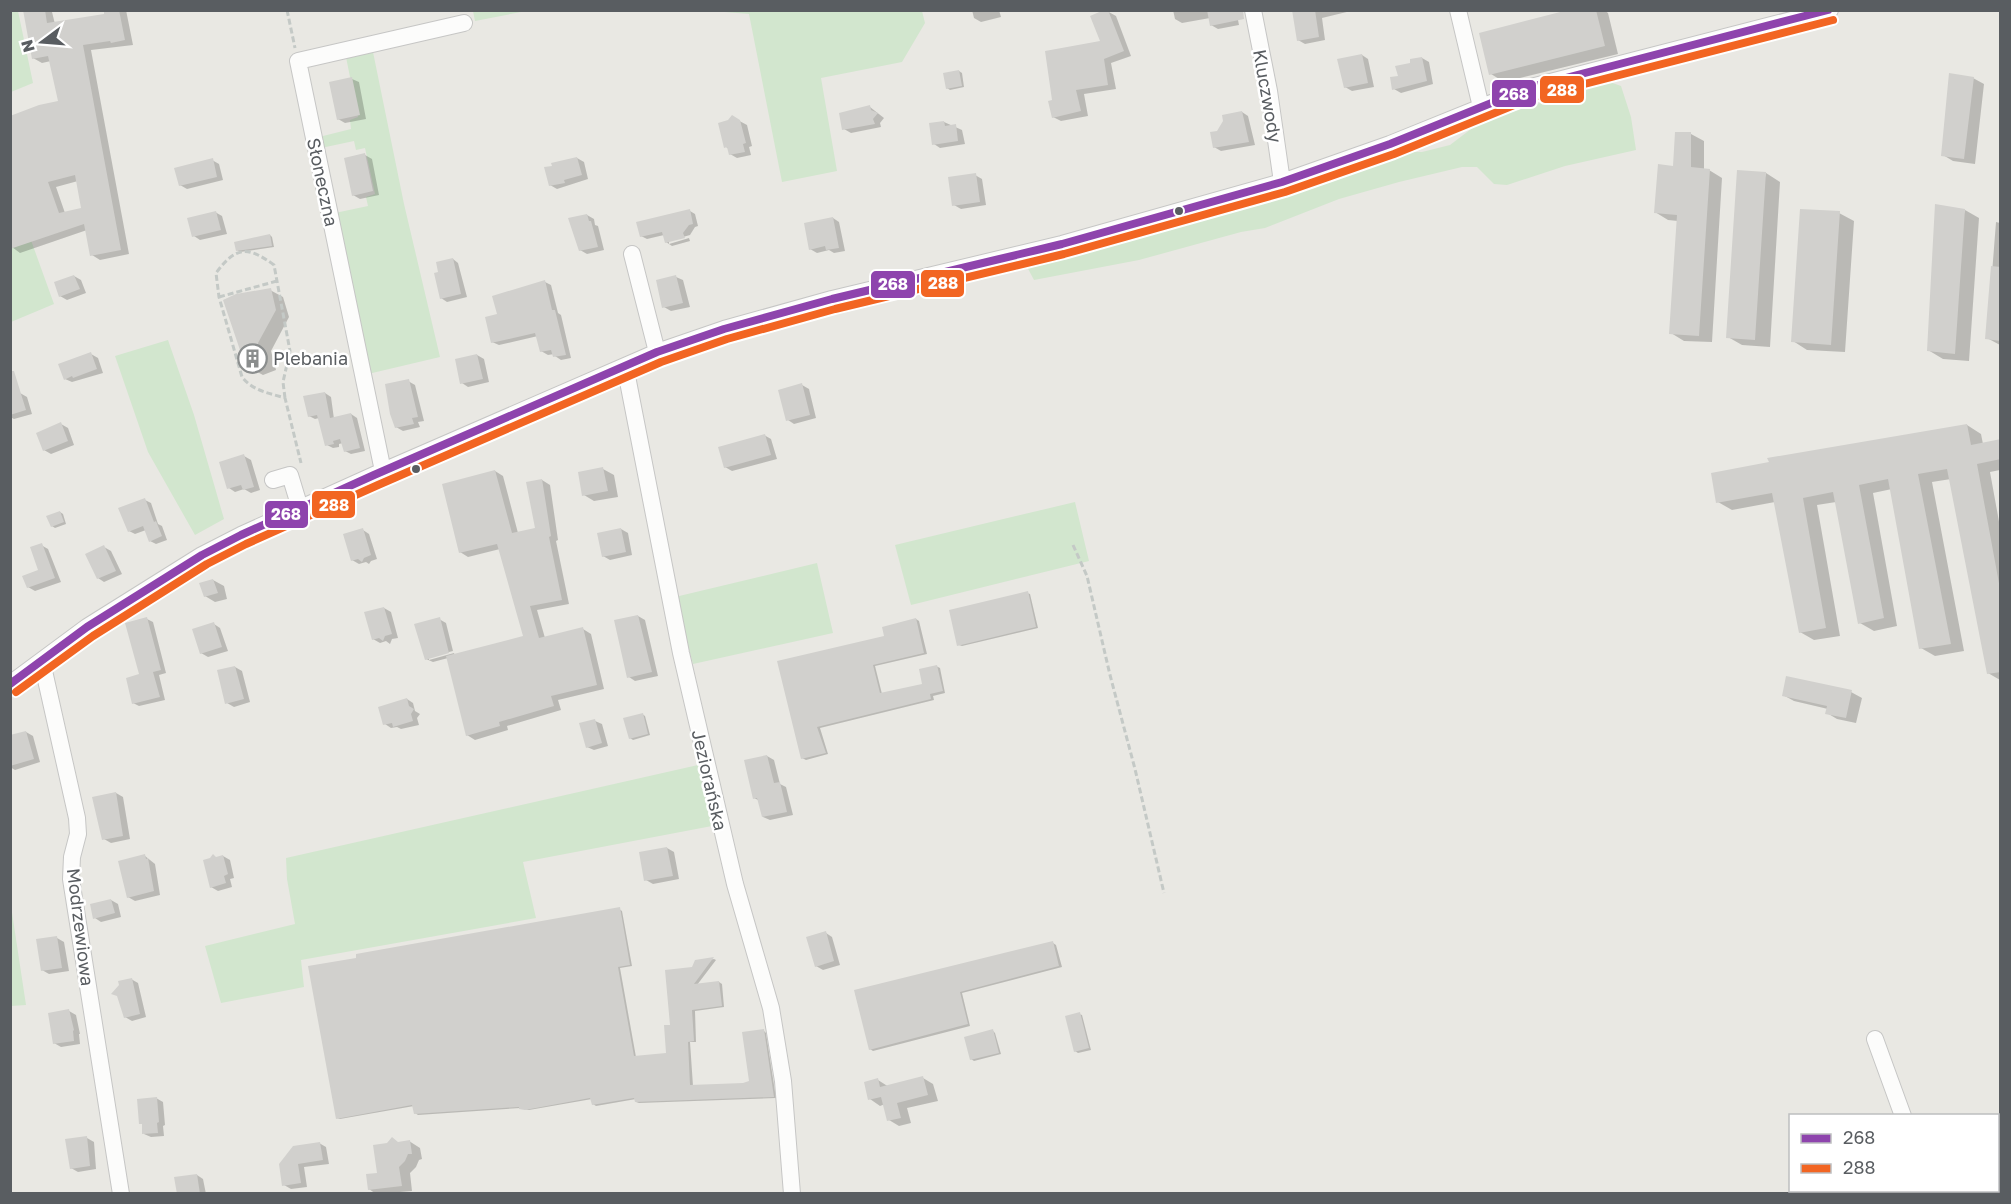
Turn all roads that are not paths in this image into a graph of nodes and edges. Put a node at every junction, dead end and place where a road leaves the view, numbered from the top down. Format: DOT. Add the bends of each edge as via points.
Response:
graph roads {
  1 [pos="1253,10"];
  2 [pos="1458,10"];
  3 [pos="1830,10"];
  4 [pos="465,23"];
  5 [pos="1481,107"];
  6 [pos="1282,182"];
  7 [pos="632,254"];
  8 [pos="657,352"];
  9 [pos="625,366"];
  10 [pos="383,471"];
  11 [pos="273,480"];
  12 [pos="300,508"];
  13 [pos="42,662"];
  14 [pos="10,684"];
  15 [pos="1875,1039"];
  16 [pos="1902,1114"];
  17 [pos="121,1194"];
  18 [pos="792,1194"];
  1 -- 6 [label="street, Kluczwody"];
  2 -- 5 [label="street"];
  3 -- 5 [label="street" via="1531,87"];
  4 -- 10 [label="street, Słoneczna" via="298,61"];
  5 -- 6 [label="street"];
  6 -- 8 [label="street" via="1062,244 832,298"];
  7 -- 8 [label="street"];
  8 -- 9 [label="street"];
  9 -- 10 [label="street"];
  9 -- 18 [label="street, Jeziorańska" via="681,653 735,884 771,1008 783,1081"];
  10 -- 12 [label="street"];
  11 -- 12 [label="street" via="290,475"];
  12 -- 13 [label="street" via="176,570 87,627"];
  13 -- 14 [label="street"];
  13 -- 17 [label="street, Modrzewiowa" via="77,818 71,879"];
  15 -- 16 [label="street"];
}
